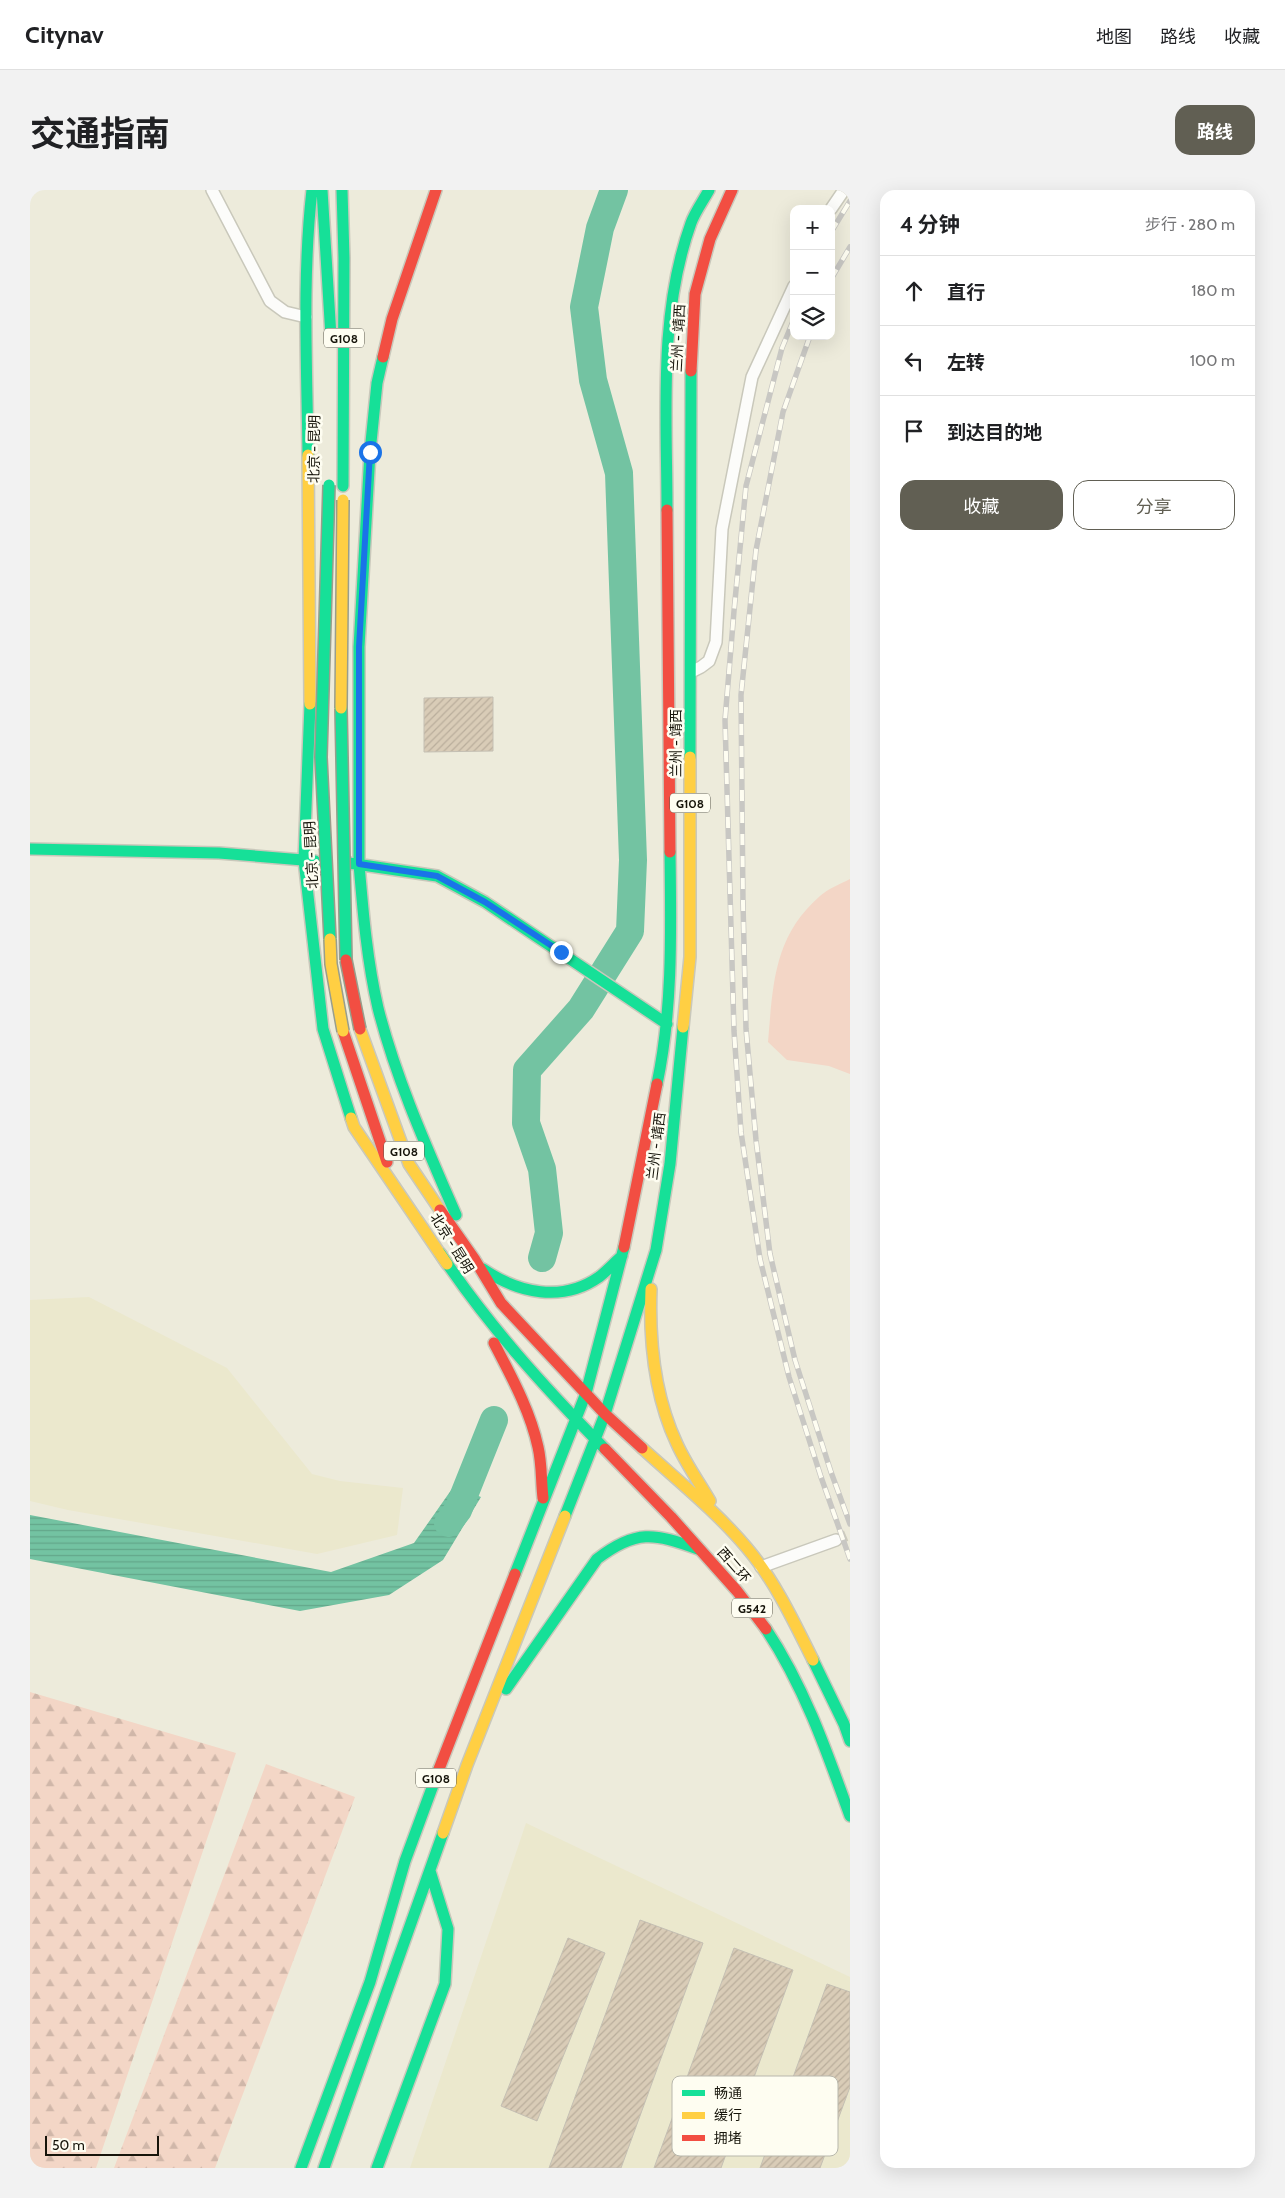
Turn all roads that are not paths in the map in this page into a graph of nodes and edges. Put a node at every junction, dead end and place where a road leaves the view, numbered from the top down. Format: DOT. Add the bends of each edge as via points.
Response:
graph roads {
  1 [pos="212,190"];
  2 [pos="312,190"];
  3 [pos="322,190"];
  4 [pos="342,190"];
  5 [pos="436,190"];
  6 [pos="708,190"];
  7 [pos="732,190"];
  8 [pos="844,190"];
  9 [pos="834,205"];
  10 [pos="790,295"];
  11 [pos="306,317"];
  12 [pos="330,352"];
  13 [pos="329,481"];
  14 [pos="690,672"];
  15 [pos="30,849"];
  16 [pos="304,860"];
  17 [pos="359,864"];
  18 [pos="667,1024"];
  19 [pos="656,1250"];
  20 [pos="622,1256"];
  21 [pos="475,1260"];
  22 [pos="447,1264"];
  23 [pos="479,1311"];
  24 [pos="586,1393"];
  25 [pos="605,1414"];
  26 [pos="575,1418"];
  27 [pos="596,1438"];
  28 [pos="543,1504"];
  29 [pos="721,1521"];
  30 [pos="836,1540"];
  31 [pos="700,1550"];
  32 [pos="761,1567"];
  33 [pos="486,1718"];
  34 [pos="850,1741"];
  35 [pos="850,1816"];
  36 [pos="430,1871"];
  37 [pos="301,2168"];
  38 [pos="324,2168"];
  39 [pos="378,2168"];
  1 -- 11 [label="street" via="270,301 285,312"];
  2 -- 11 [label="main road" via="308,217"];
  3 -- 12 [label="main road, G108"];
  4 -- 21 [label="main road, 北京 - 昆明 / G108, bridge" via="341,755 346,958 360,1029 409,1164"];
  5 -- 17 [label="main road" via="392,319 377,383 359,647"];
  6 -- 18 [label="main road, 兰州 - 靖西 / G108" via="689,231 673,290 666,345 671,959"];
  7 -- 14 [label="main road, 兰州 - 靖西 / G108" via="705,257 695,294 691,338"];
  8 -- 9 [label="street"];
  10 -- 14 [label="street" via="752,377 722,529 716,642 709,661"];
  11 -- 16 [label="main road" via="311,672"];
  13 -- 22 [label="main road, 北京 - 昆明 / G108, bridge" via="321,756 331,964 343,1031 390,1171"];
  14 -- 19 [label="main road, 兰州 - 靖西 / G108" via="690,957 670,1164"];
  15 -- 16 [label="main road" via="219,852"];
  16 -- 17 [label="main road"];
  16 -- 22 [label="main road" via="322,1029 354,1127"];
  17 -- 18 [label="main road" via="437,876 485,902"];
  17 -- 21 [label="main road" via="368,952 383,1025 417,1125"];
  18 -- 20 [label="main road, 兰州 - 靖西 / G108" via="665,1048"];
  19 -- 25 [label="main road, 兰州 - 靖西 / G108"];
  19 -- 29 [label="main road" via="650,1304 658,1385 677,1444"];
  20 -- 21 [label="main road" via="588,1283 554,1292 510,1286"];
  20 -- 24 [label="main road, 兰州 - 靖西 / G108"];
  21 -- 24 [label="main road, 北京 - 昆明 / G108" via="501,1303"];
  22 -- 23 [label="main road, 北京 - 昆明 / G108"];
  23 -- 26 [label="main road, 北京 - 昆明 / G108"];
  23 -- 28 [label="main road" via="531,1422 538,1449"];
  24 -- 25 [label="main road, G108"];
  24 -- 26 [label="main road, G108"];
  25 -- 27 [label="main road, G108"];
  25 -- 29 [label="main road, 西二环 / G542"];
  26 -- 27 [label="main road, 北京 - 昆明 / G108"];
  26 -- 28 [label="main road, G108"];
  27 -- 31 [label="main road, 西二环 / G542"];
  27 -- 33 [label="main road, G108"];
  28 -- 37 [label="main road, G108" via="412,1843 370,1982"];
  29 -- 32 [label="main road, 西二环 / G542"];
  30 -- 32 [label="street"];
  31 -- 33 [label="main road" via="656,1535 633,1537 612,1546 596,1559"];
  31 -- 35 [label="main road, 西二环 / G542" via="755,1612 787,1661 820,1733"];
  32 -- 34 [label="main road, 西二环 / G542" via="793,1620"];
  33 -- 36 [label="main road, G108"];
  36 -- 38 [label="main road, G108"];
  36 -- 39 [label="main road" via="448,1929 445,1984"];
}
